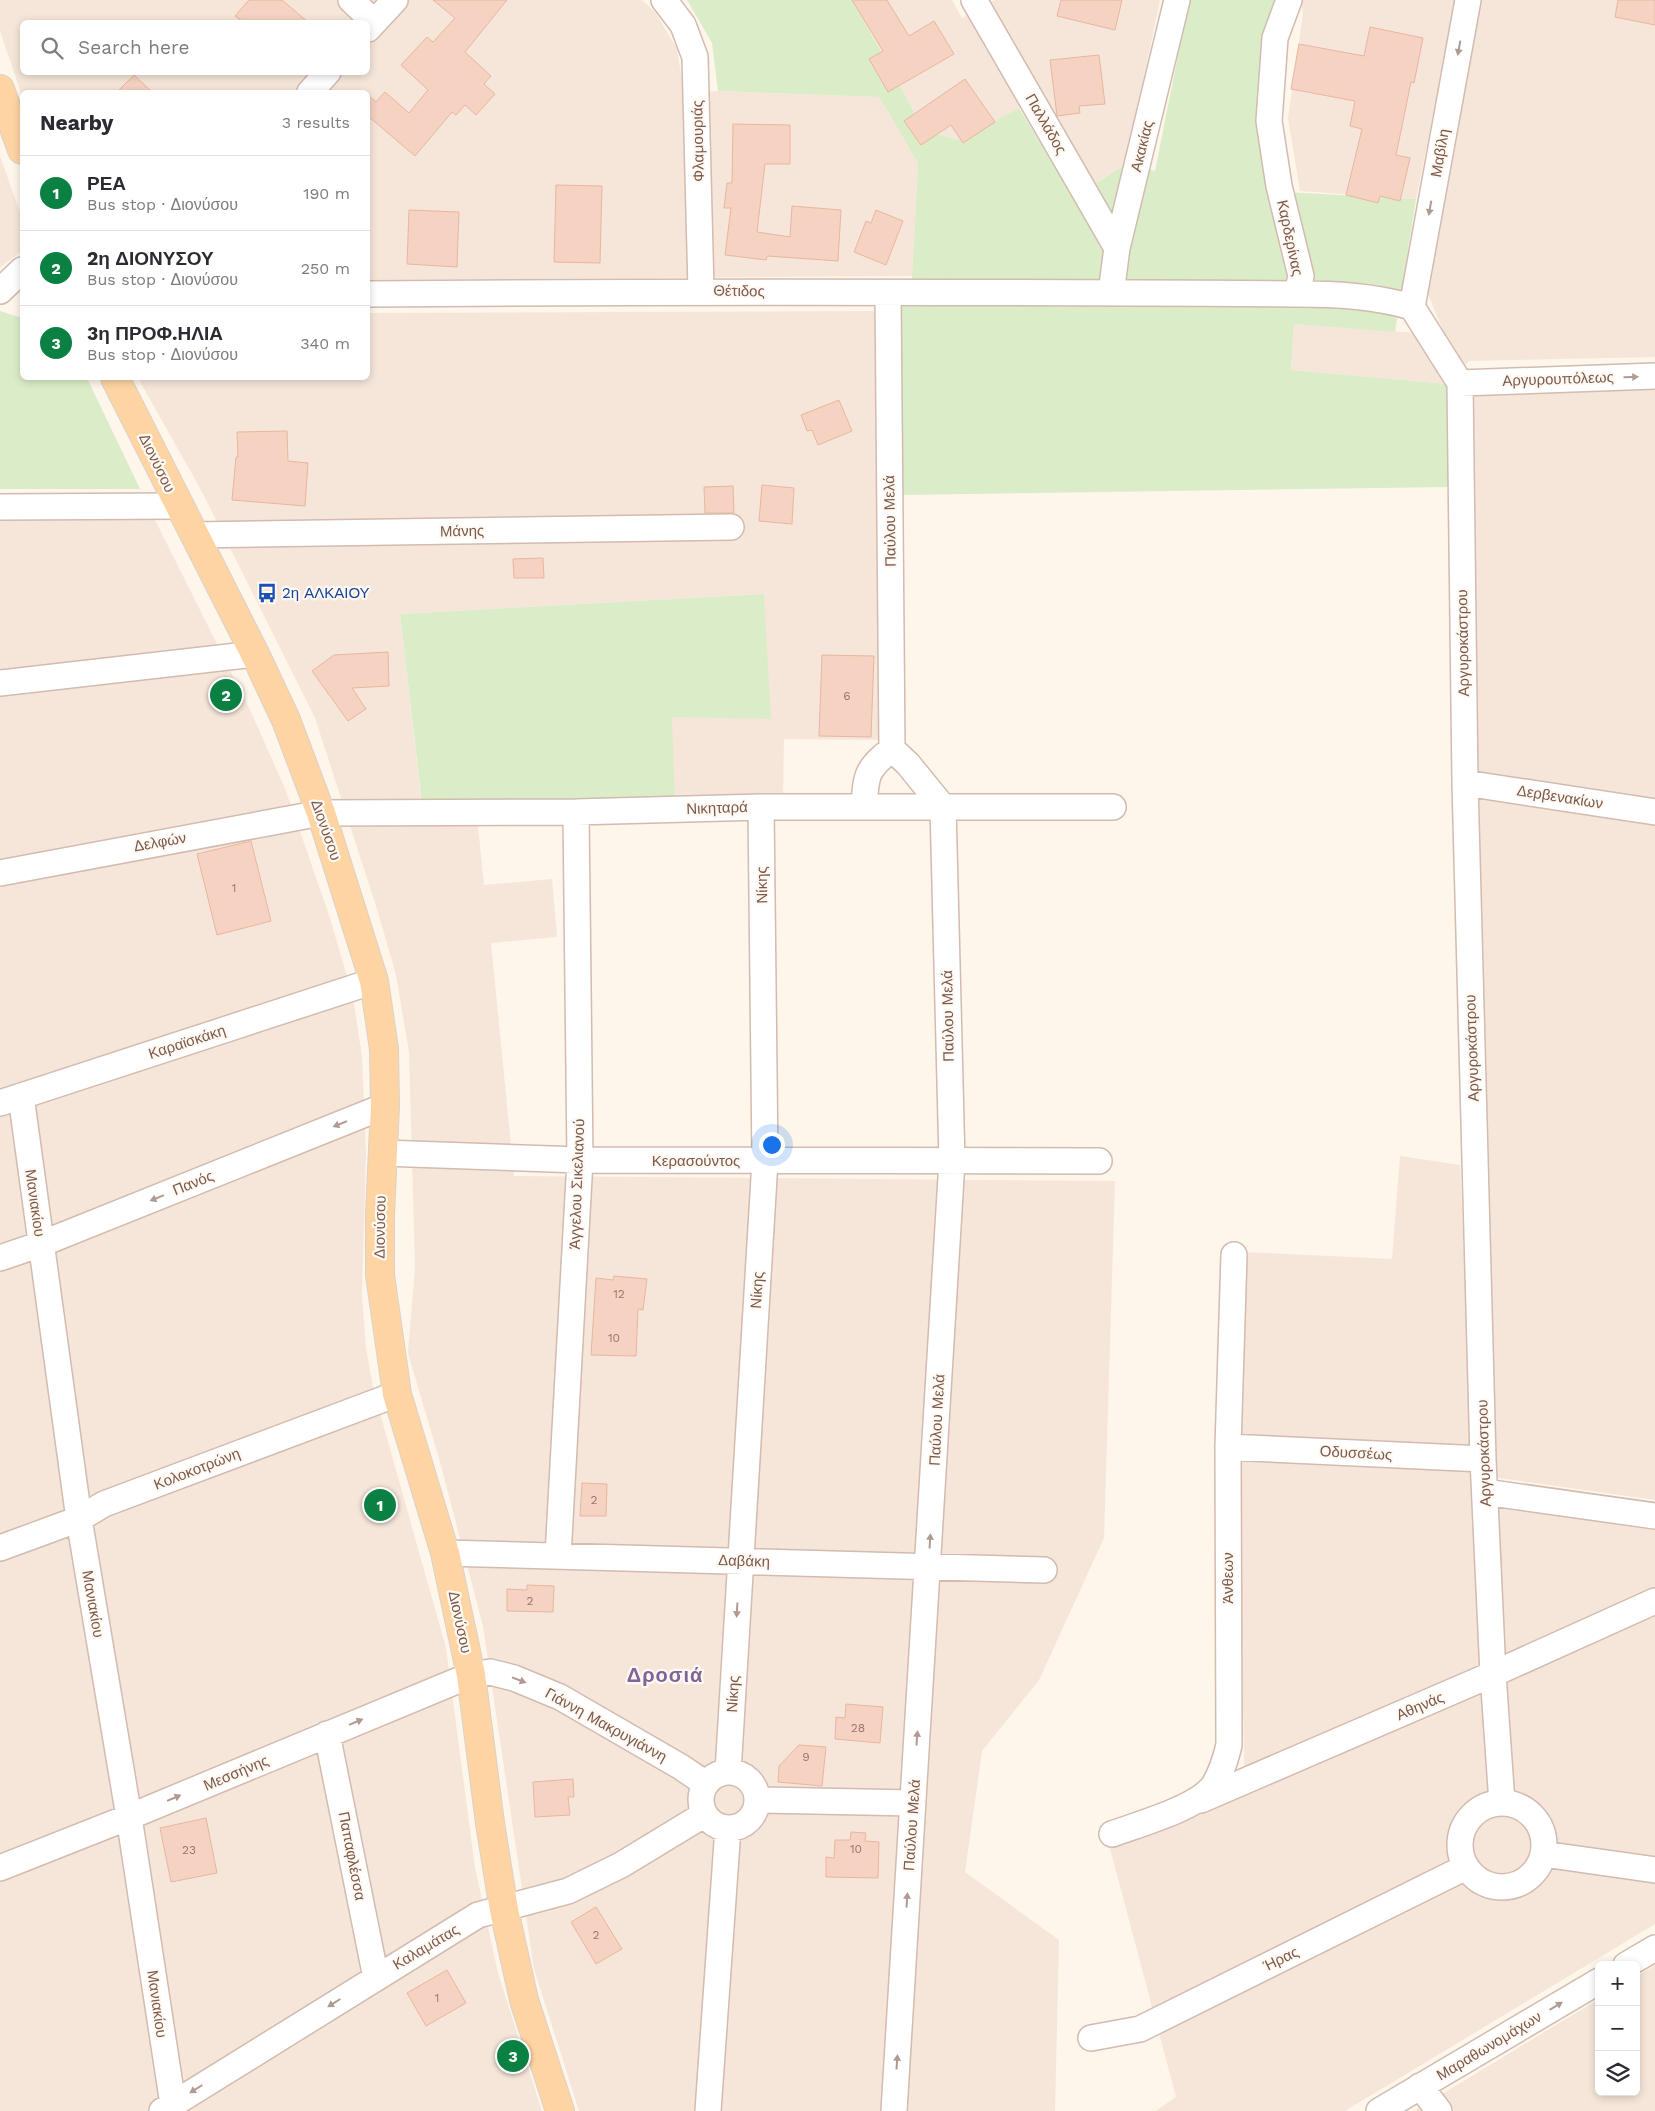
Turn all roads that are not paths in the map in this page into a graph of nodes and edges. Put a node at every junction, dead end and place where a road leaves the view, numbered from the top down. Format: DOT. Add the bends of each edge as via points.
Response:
graph roads {
  1 [pos="351,0"];
  2 [pos="395,0"];
  3 [pos="664,0"];
  4 [pos="974,0"];
  5 [pos="1177,0"];
  6 [pos="1289,0"];
  7 [pos="1468,0"];
  8 [pos="366,20"];
  9 [pos="371,26"];
  10 [pos="325,75"];
  11 [pos="0,89"];
  12 [pos="312,90"];
  13 [pos="20,144"];
  14 [pos="1118,248"];
  15 [pos="20,272"];
  16 [pos="701,290"];
  17 [pos="0,291"];
  18 [pos="888,293"];
  19 [pos="1111,293"];
  20 [pos="370,294"];
  21 [pos="1296,294"];
  22 [pos="20,296"];
  23 [pos="1412,307"];
  24 [pos="1655,376"];
  25 [pos="116,380"];
  26 [pos="1460,383"];
  27 [pos="179,506"];
  28 [pos="0,507"];
  29 [pos="731,526"];
  30 [pos="194,535"];
  31 [pos="255,654"];
  32 [pos="0,683"];
  33 [pos="892,749"];
  34 [pos="1465,783"];
  35 [pos="761,807"];
  36 [pos="864,807"];
  37 [pos="943,807"];
  38 [pos="1113,808"];
  39 [pos="576,812"];
  40 [pos="1655,812"];
  41 [pos="321,813"];
  42 [pos="0,873"];
  43 [pos="374,981"];
  44 [pos="10,1099"];
  45 [pos="385,1106"];
  46 [pos="383,1153"];
  47 [pos="580,1160"];
  48 [pos="765,1161"];
  49 [pos="952,1161"];
  50 [pos="1099,1161"];
  51 [pos="41,1244"];
  52 [pos="1234,1255"];
  53 [pos="0,1258"];
  54 [pos="397,1394"];
  55 [pos="1228,1447"];
  56 [pos="1483,1459"];
  57 [pos="1485,1492"];
  58 [pos="1655,1516"];
  59 [pos="78,1519"];
  60 [pos="0,1548"];
  61 [pos="445,1553"];
  62 [pos="558,1556"];
  63 [pos="740,1561"];
  64 [pos="928,1566"];
  65 [pos="1044,1570"];
  66 [pos="1655,1601"];
  67 [pos="471,1674"];
  68 [pos="1493,1674"];
  69 [pos="328,1734"];
  70 [pos="728,1772"];
  71 [pos="706,1784"];
  72 [pos="757,1800"];
  73 [pos="913,1803"];
  74 [pos="1502,1803"];
  75 [pos="1184,1807"];
  76 [pos="705,1814"];
  77 [pos="129,1817"];
  78 [pos="728,1828"];
  79 [pos="1112,1834"];
  80 [pos="1543,1854"];
  81 [pos="0,1868"];
  82 [pos="1466,1868"];
  83 [pos="1655,1870"];
  84 [pos="504,1910"];
  85 [pos="1655,1948"];
  86 [pos="1633,1961"];
  87 [pos="376,1978"];
  88 [pos="1595,1983"];
  89 [pos="1092,2038"];
  90 [pos="1420,2086"];
  91 [pos="169,2109"];
  92 [pos="560,2111"];
  93 [pos="708,2111"];
  94 [pos="894,2111"];
  95 [pos="1379,2111"];
  96 [pos="1439,2111"];
  1 -- 8 [label="street"];
  2 -- 9 [label="street"];
  3 -- 16 [label="street, Φλαμουριάς" via="683,25 695,56"];
  4 -- 14 [label="street, Παλλάδος"];
  5 -- 14 [label="street, Ακακίας"];
  6 -- 21 [label="street, Καρδερίνας" via="1275,38 1269,121 1279,186 1301,276"];
  7 -- 23 [label="street, Μαβίλη, one-way"];
  10 -- 12 [label="street"];
  11 -- 13 [label="main road"];
  14 -- 19 [label="street, Ακακίας"];
  15 -- 17 [label="street"];
  16 -- 18 [label="street, Θέτιδος"];
  16 -- 20 [label="street, Θέτιδος"];
  17 -- 22 [label="street"];
  18 -- 19 [label="street, Θέτιδος"];
  18 -- 33 [label="street, Παύλου Μελά"];
  19 -- 21 [label="street, Καρδερίνας"];
  21 -- 23 [label="street" via="1375,298"];
  23 -- 26 [label="street"];
  26 -- 24 [label="street, Αργυρουπόλεως, one-way"];
  25 -- 27 [label="main road, Διονύσου"];
  26 -- 34 [label="street, Αργυροκάστρου"];
  27 -- 28 [label="street"];
  27 -- 30 [label="main road, Διονύσου"];
  29 -- 30 [label="street, Μάνης"];
  30 -- 31 [label="main road, Διονύσου"];
  31 -- 32 [label="street"];
  31 -- 41 [label="main road, Διονύσου" via="286,720"];
  33 -- 36 [label="street" via="877,761 866,778"];
  33 -- 37 [label="street"];
  34 -- 40 [label="street, Δερβενακίων"];
  34 -- 56 [label="street, Αργυροκάστρου"];
  35 -- 36 [label="street, Νικηταρά"];
  35 -- 39 [label="street, Νικηταρά"];
  35 -- 48 [label="street, Νίκης"];
  36 -- 37 [label="street, Νικηταρά"];
  37 -- 38 [label="street, Νικηταρά"];
  37 -- 49 [label="street, Παύλου Μελά"];
  39 -- 41 [label="street, Νικηταρά"];
  39 -- 47 [label="street, Άγγελου Σικελιανού"];
  41 -- 42 [label="street, Δελφών"];
  41 -- 43 [label="main road, Διονύσου"];
  43 -- 44 [label="street, Καραϊσκάκη"];
  43 -- 45 [label="main road, Διονύσου" via="384,1049"];
  44 -- 51 [label="street, Μανιακίου"];
  45 -- 46 [label="main road, Διονύσου"];
  45 -- 51 [label="street, Πανός, one-way"];
  46 -- 47 [label="street, Κερασούντος"];
  46 -- 54 [label="main road, Διονύσου" via="380,1275"];
  47 -- 48 [label="street, Κερασούντος"];
  47 -- 62 [label="street, Άγγελου Σικελιανού"];
  48 -- 49 [label="street, Κερασούντος"];
  48 -- 63 [label="street, Νίκης"];
  49 -- 50 [label="street, Κερασούντος"];
  64 -- 49 [label="street, Παύλου Μελά, one-way"];
  51 -- 53 [label="street, Πανός"];
  51 -- 59 [label="street, Μανιακίου"];
  52 -- 55 [label="street, Άνθεων"];
  54 -- 59 [label="street, Κολοκοτρώνη" via="104,1504"];
  54 -- 61 [label="main road, Διονύσου"];
  55 -- 56 [label="street, Οδυσσέως"];
  55 -- 75 [label="street, Άνθεων" via="1229,1745 1213,1786"];
  56 -- 57 [label="street, Αργυροκάστρου"];
  57 -- 58 [label="street"];
  57 -- 68 [label="street, Αργυροκάστρου"];
  59 -- 60 [label="street, Κολοκοτρώνη"];
  59 -- 77 [label="street, Μανιακίου"];
  61 -- 62 [label="street, Δαβάκη"];
  61 -- 67 [label="main road, Διονύσου"];
  62 -- 63 [label="street, Δαβάκη"];
  63 -- 64 [label="street, Δαβάκη"];
  63 -- 70 [label="street, Νίκης, one-way"];
  64 -- 65 [label="street, Δαβάκη"];
  73 -- 64 [label="street, Παύλου Μελά, one-way"];
  66 -- 68 [label="street, Αθηνάς"];
  69 -- 67 [label="street, Μεσσήνης, one-way"];
  67 -- 71 [label="street, Γιάννη Μακρυγιάννη, one-way" via="490,1672 514,1678 560,1697"];
  67 -- 84 [label="main road, Διονύσου"];
  68 -- 74 [label="street, Αργυροκάστρου"];
  68 -- 75 [label="street, Αθηνάς"];
  77 -- 69 [label="street, Μεσσήνης, one-way"];
  69 -- 87 [label="street, Παπαφλέσσα"];
  70 -- 71 [label="street"];
  70 -- 72 [label="street" via="737,1773 752,1783"];
  71 -- 76 [label="street" via="701,1799"];
  72 -- 73 [label="street"];
  72 -- 78 [label="street" via="756,1809 745,1823"];
  94 -- 73 [label="street, Παύλου Μελά, one-way"];
  74 -- 80 [label="street" via="1514,1804 1535,1818 1541,1829"];
  74 -- 82 [label="street" via="1480,1808 1465,1824 1459,1846"];
  75 -- 79 [label="street, Άνθεων"];
  76 -- 78 [label="street" via="711,1821"];
  76 -- 84 [label="street, Καλαμάτας" via="621,1865 568,1891"];
  77 -- 81 [label="street, Μεσσήνης"];
  77 -- 91 [label="street, Μανιακίου"];
  78 -- 93 [label="street"];
  80 -- 82 [label="street" via="1533,1874 1525,1881 1504,1888 1482,1883"];
  80 -- 83 [label="street"];
  82 -- 89 [label="street, Ήρας" via="1140,2029"];
  84 -- 87 [label="street, Καλαμάτας" via="478,1915"];
  84 -- 92 [label="main road, Διονύσου" via="524,2000"];
  85 -- 86 [label="street"];
  87 -- 91 [label="street, Καλαμάτας, one-way"];
  90 -- 88 [label="street, Μαραθωνομάχων, one-way"];
  90 -- 95 [label="street, Μαραθωνομάχων"];
  90 -- 96 [label="street"];
}
